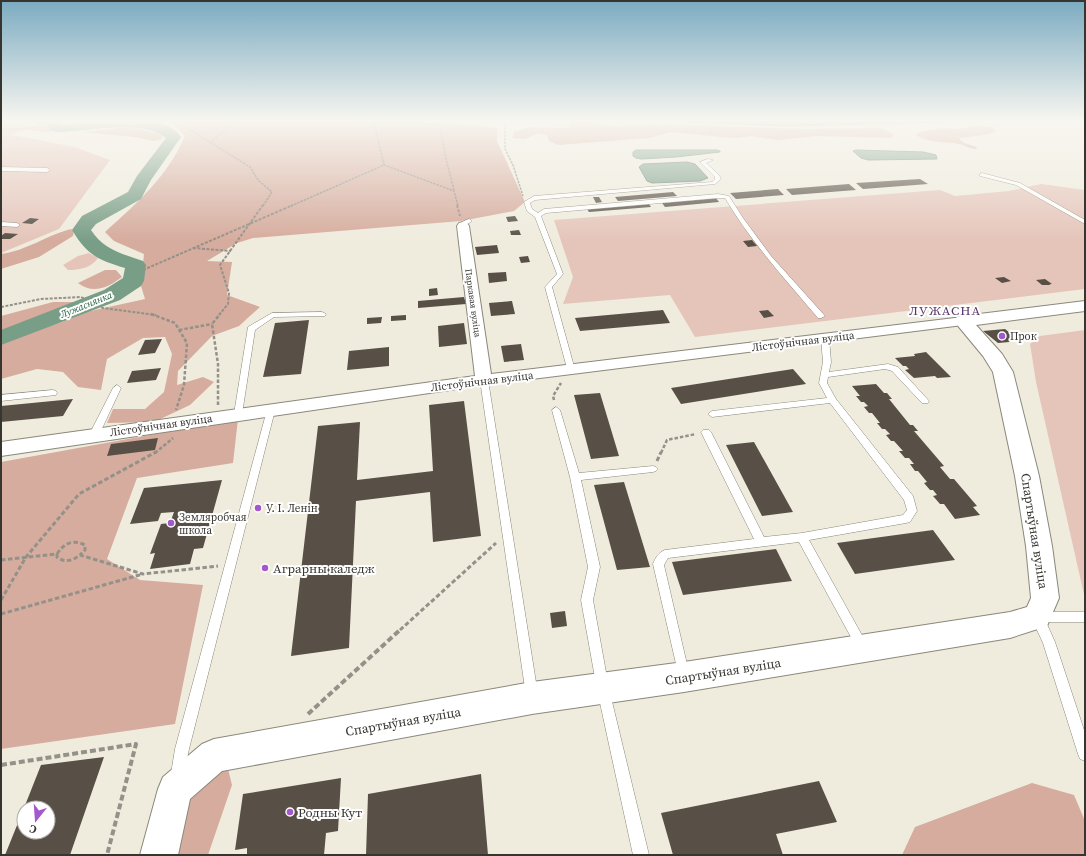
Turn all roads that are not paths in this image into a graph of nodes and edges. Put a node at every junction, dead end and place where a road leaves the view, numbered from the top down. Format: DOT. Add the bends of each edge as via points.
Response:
graph roads {
  1 [pos="707,161"];
  2 [pos="1,169"];
  3 [pos="47,170"];
  4 [pos="982,175"];
  5 [pos="538,216"];
  6 [pos="1085,222"];
  7 [pos="1,224"];
  8 [pos="466,224"];
  9 [pos="17,225"];
  10 [pos="1085,306"];
  11 [pos="322,314"];
  12 [pos="821,316"];
  13 [pos="963,321"];
  14 [pos="825,338"];
  15 [pos="571,370"];
  16 [pos="824,375"];
  17 [pos="484,380"];
  18 [pos="117,388"];
  19 [pos="53,393"];
  20 [pos="1,398"];
  21 [pos="832,400"];
  22 [pos="925,401"];
  23 [pos="271,410"];
  24 [pos="556,410"];
  25 [pos="238,414"];
  26 [pos="712,414"];
  27 [pos="706,432"];
  28 [pos="94,435"];
  29 [pos="1,449"];
  30 [pos="653,469"];
  31 [pos="575,477"];
  32 [pos="802,536"];
  33 [pos="760,542"];
  34 [pos="1085,617"];
  35 [pos="1037,618"];
  36 [pos="863,648"];
  37 [pos="684,677"];
  38 [pos="603,689"];
  39 [pos="532,698"];
  40 [pos="1085,754"];
  41 [pos="175,789"];
  42 [pos="159,855"];
  43 [pos="641,855"];
  1 -- 5 [label="lane" via="703,162 717,176 718,180 713,183 534,198 527,202 529,210"];
  2 -- 3 [label="lane"];
  4 -- 6 [label="lane" via="1018,184"];
  5 -- 12 [label="lane" via="544,210 727,197 769,257"];
  5 -- 15 [label="lane" via="560,274 548,287"];
  7 -- 9 [label="lane"];
  8 -- 17 [label="street, Паркавая вуліца"];
  10 -- 13 [label="street"];
  11 -- 25 [label="lane" via="272,315 251,329"];
  13 -- 14 [label="street, Лістоўнічная вуліца"];
  13 -- 35 [label="street, Спартыўная вуліца" via="990,351 1002,372 1027,476 1039,546 1046,598"];
  14 -- 15 [label="street, Лістоўнічная вуліца"];
  14 -- 16 [label="lane" via="827,362"];
  15 -- 17 [label="street, Лістоўнічная вуліца"];
  16 -- 21 [label="lane" via="823,383"];
  16 -- 22 [label="lane" via="885,366 895,369"];
  17 -- 23 [label="street, Лістоўнічная вуліца"];
  17 -- 39 [label="lane"];
  18 -- 28 [label="lane"];
  19 -- 20 [label="lane"];
  21 -- 26 [label="lane"];
  21 -- 32 [label="lane" via="909,498 912,511 906,519"];
  23 -- 25 [label="street, Лістоўнічная вуліца"];
  23 -- 41 [label="lane" via="182,749"];
  24 -- 31 [label="lane"];
  25 -- 28 [label="street, Лістоўнічная вуліца"];
  27 -- 33 [label="lane"];
  28 -- 29 [label="street, Лістоўнічная вуліца"];
  30 -- 31 [label="lane"];
  31 -- 38 [label="lane" via="594,567 586,600"];
  32 -- 33 [label="lane"];
  32 -- 36 [label="lane"];
  33 -- 37 [label="lane" via="665,554 658,564"];
  34 -- 35 [label="lane"];
  35 -- 36 [label="street, Спартыўная вуліца" via="1010,625"];
  35 -- 40 [label="lane" via="1049,642"];
  36 -- 37 [label="street, Спартыўная вуліца"];
  37 -- 38 [label="street, Спартыўная вуліца"];
  38 -- 39 [label="street, Спартыўная вуліца"];
  38 -- 43 [label="lane"];
  39 -- 41 [label="street, Спартыўная вуліца" via="214,756"];
  41 -- 42 [label="street"];
}
